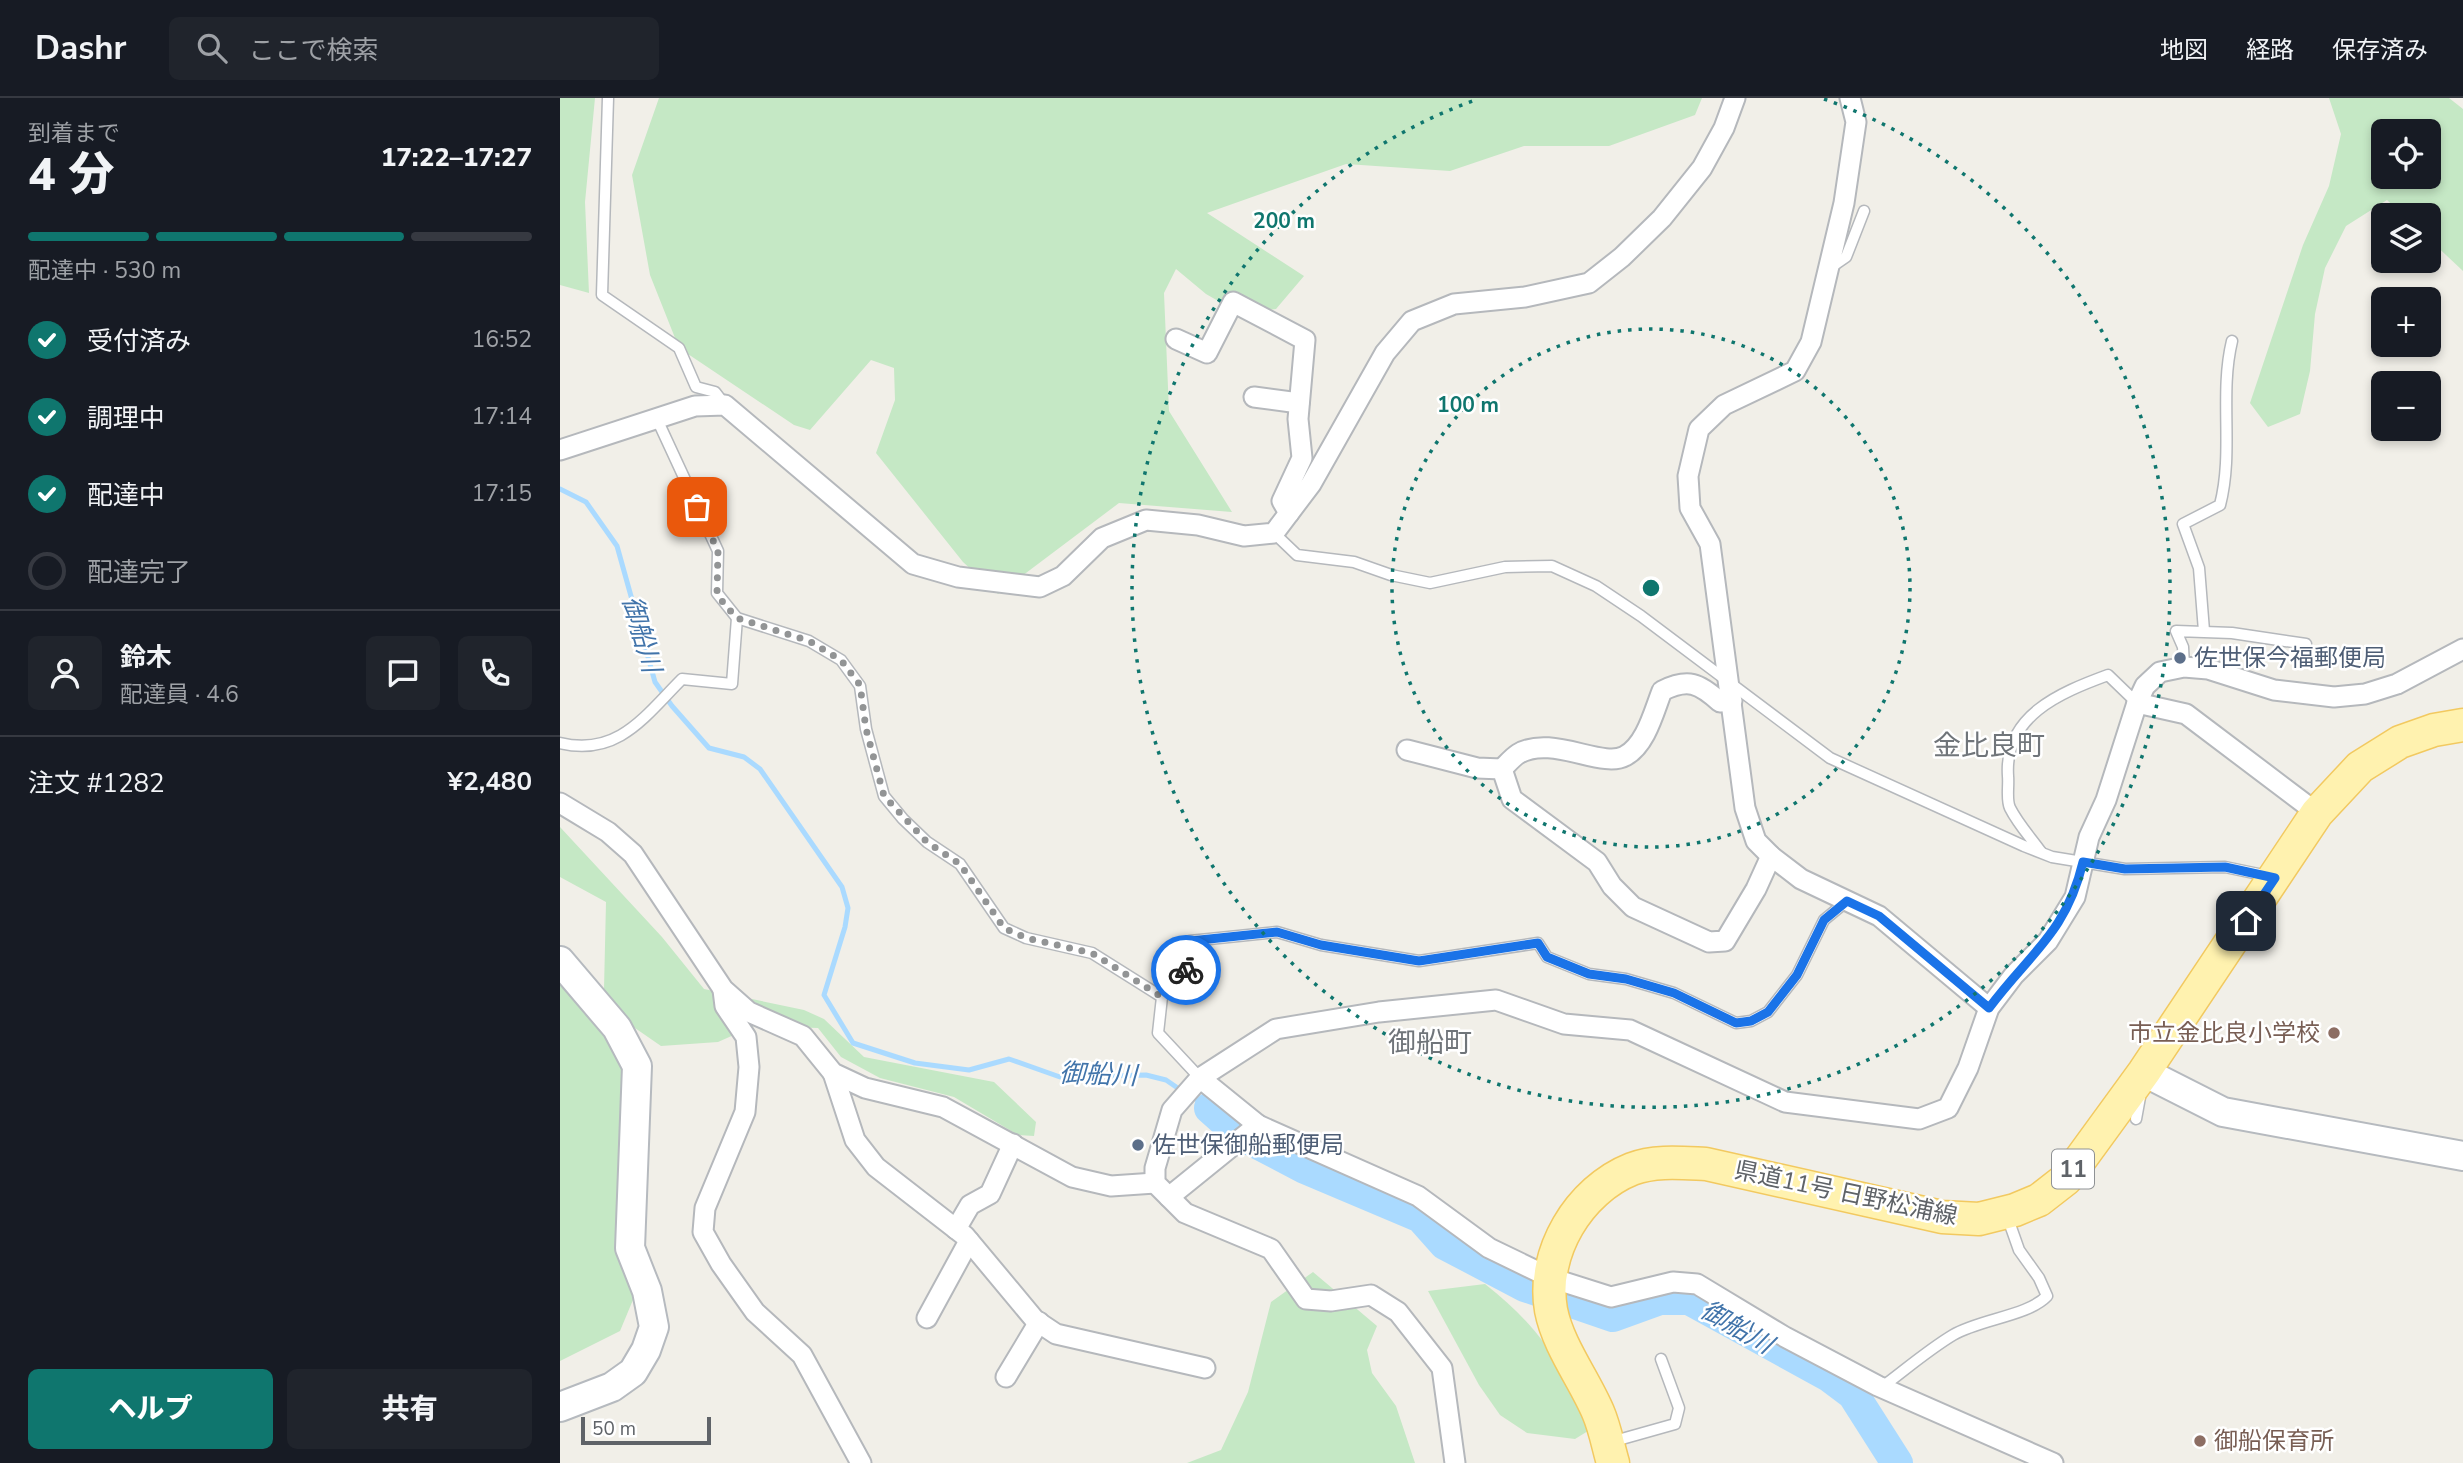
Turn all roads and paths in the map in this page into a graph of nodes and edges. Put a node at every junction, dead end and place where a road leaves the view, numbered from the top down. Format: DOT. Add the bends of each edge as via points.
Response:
graph roads {
  1 [pos="608,98"];
  2 [pos="1735,98"];
  3 [pos="1850,98"];
  4 [pos="1864,211"];
  5 [pos="1830,268"];
  6 [pos="1176,339"];
  7 [pos="2232,341"];
  8 [pos="1254,397"];
  9 [pos="1299,403"];
  10 [pos="724,405"];
  11 [pos="656,417"];
  12 [pos="560,450"];
  13 [pos="1289,513"];
  14 [pos="1273,533"];
  15 [pos="737,618"];
  16 [pos="2204,631"];
  17 [pos="2306,644"];
  18 [pos="2463,649"];
  19 [pos="2184,667"];
  20 [pos="1729,681"];
  21 [pos="1732,701"];
  22 [pos="2137,703"];
  23 [pos="2463,725"];
  24 [pos="560,743"];
  25 [pos="1407,750"];
  26 [pos="1502,769"];
  27 [pos="560,803"];
  28 [pos="2318,813"];
  29 [pos="2042,853"];
  30 [pos="1771,856"];
  31 [pos="2083,862"];
  32 [pos="2275,878"];
  33 [pos="1847,901"];
  34 [pos="560,961"];
  35 [pos="723,989"];
  36 [pos="1162,997"];
  37 [pos="1989,1008"];
  38 [pos="2144,1072"];
  39 [pos="833,1073"];
  40 [pos="1200,1078"];
  41 [pos="2136,1119"];
  42 [pos="1258,1125"];
  43 [pos="1013,1144"];
  44 [pos="2463,1156"];
  45 [pos="1162,1190"];
  46 [pos="2005,1212"];
  47 [pos="963,1235"];
  48 [pos="1551,1289"];
  49 [pos="927,1318"];
  50 [pos="1039,1322"];
  51 [pos="1661,1359"];
  52 [pos="1205,1368"];
  53 [pos="1006,1377"];
  54 [pos="1882,1388"];
  55 [pos="560,1407"];
  56 [pos="1610,1453"];
  57 [pos="861,1463"];
  58 [pos="1455,1463"];
  59 [pos="2053,1463"];
  1 -- 10 [label="lane" via="602,295 678,348 696,387 715,392"];
  2 -- 13 [label="street" via="1702,168 1662,218 1589,282 1525,297 1454,304 1412,321 1385,353 1311,484"];
  3 -- 5 [label="street" via="1856,122"];
  4 -- 5 [label="lane" via="1846,257"];
  5 -- 20 [label="street" via="1811,342 1795,371 1724,405 1699,429 1688,476 1690,508 1710,544"];
  6 -- 9 [label="street" via="1207,353 1233,302 1306,340"];
  7 -- 16 [label="lane" via="2225,368 2229,424 2225,487 2220,505 2183,524 2199,568"];
  8 -- 9 [label="street"];
  9 -- 13 [label="street" via="1302,458 1282,501"];
  10 -- 11 [label="street" via="695,406"];
  10 -- 14 [label="street" via="912,564 958,577 1040,587 1063,576 1102,538 1146,520 1244,536"];
  11 -- 12 [label="street"];
  11 -- 15 [label="lane" via="718,551 717,593"];
  13 -- 14 [label="street"];
  14 -- 20 [label="lane" via="1297,555 1354,562 1430,583 1505,567 1552,566 1595,586"];
  15 -- 24 [label="lane" via="732,684 682,679 630,732 584,749"];
  15 -- 36 [label="lane" via="809,641 841,660 860,685 884,796 927,842 960,864 1004,928 1026,938 1092,953"];
  16 -- 17 [label="lane"];
  16 -- 19 [label="lane" via="2176,631"];
  18 -- 19 [label="street" via="2397,684 2334,697 2274,690 2208,669"];
  19 -- 22 [label="street" via="2160,672 2145,686"];
  20 -- 21 [label="street"];
  20 -- 29 [label="lane" via="1830,758"];
  21 -- 26 [label="street" via="1720,702 1701,685 1681,682 1662,691 1643,738 1626,756 1607,759 1571,749 1542,749 1519,753"];
  21 -- 30 [label="street" via="1745,808 1756,841"];
  22 -- 28 [label="street" via="2186,714"];
  22 -- 29 [label="lane" via="2108,675 2034,710 2024,721 2007,763 2008,806"];
  22 -- 31 [label="street"];
  23 -- 28 [label="main road, 県道11号 日野松浦線 / 11" via="2434,730 2390,748 2360,767"];
  25 -- 26 [label="street" via="1478,768"];
  26 -- 30 [label="street" via="1512,799 1597,862 1633,907 1709,943 1725,941"];
  27 -- 35 [label="street" via="608,832 633,854"];
  28 -- 32 [label="main road, 県道11号 日野松浦線 / 11"];
  29 -- 31 [label="lane"];
  30 -- 33 [label="street" via="1801,879"];
  31 -- 32 [label="lane" via="2125,869 2225,867"];
  31 -- 37 [label="street" via="2075,897 2048,941"];
  32 -- 38 [label="main road, 県道11号 日野松浦線 / 11"];
  33 -- 36 [label="lane" via="1824,920 1797,975 1768,1012 1744,1022 1736,1023 1674,993 1589,974 1547,957 1538,943 1419,961 1321,945 1269,931 1190,941 1186,973"];
  33 -- 37 [label="street" via="1879,916"];
  34 -- 55 [label="street" via="617,1028 637,1066 630,1248 647,1291 654,1326 633,1372 612,1387"];
  35 -- 39 [label="street" via="750,1012 803,1036"];
  35 -- 57 [label="street" via="725,1006 746,1037 749,1067 745,1112 705,1208 703,1232 755,1312 802,1355"];
  36 -- 40 [label="lane" via="1158,1033"];
  37 -- 40 [label="street" via="1948,1108 1919,1119 1785,1102 1630,1030 1564,1024 1496,1000 1378,1012 1276,1029"];
  38 -- 41 [label="lane"];
  38 -- 44 [label="street" via="2223,1112"];
  38 -- 46 [label="main road, 県道11号 日野松浦線 / 11" via="2066,1179 2039,1200"];
  39 -- 43 [label="street" via="865,1088 943,1107"];
  39 -- 47 [label="street" via="855,1140 876,1167"];
  40 -- 42 [label="street"];
  40 -- 45 [label="street" via="1172,1110 1155,1168"];
  42 -- 45 [label="street"];
  42 -- 48 [label="street" via="1418,1196"];
  43 -- 45 [label="street" via="1072,1177"];
  43 -- 47 [label="street" via="990,1194 970,1205"];
  45 -- 58 [label="street" via="1185,1213 1271,1249 1306,1299 1331,1301 1371,1295 1398,1312 1442,1368"];
  46 -- 48 [label="main road, 県道11号 日野松浦線 / 11" via="1979,1219 1941,1217 1706,1164 1634,1168 1601,1186 1574,1214 1554,1257"];
  46 -- 54 [label="lane" via="2019,1250 2048,1296 2027,1309 1987,1319 1953,1335"];
  47 -- 49 [label="street"];
  47 -- 50 [label="street"];
  48 -- 54 [label="street" via="1611,1297 1673,1282 1697,1284"];
  48 -- 56 [label="main road" via="1555,1325 1599,1414"];
  50 -- 52 [label="street" via="1055,1334"];
  50 -- 53 [label="street"];
  51 -- 56 [label="lane" via="1679,1408 1675,1424"];
  54 -- 59 [label="street"];
}
